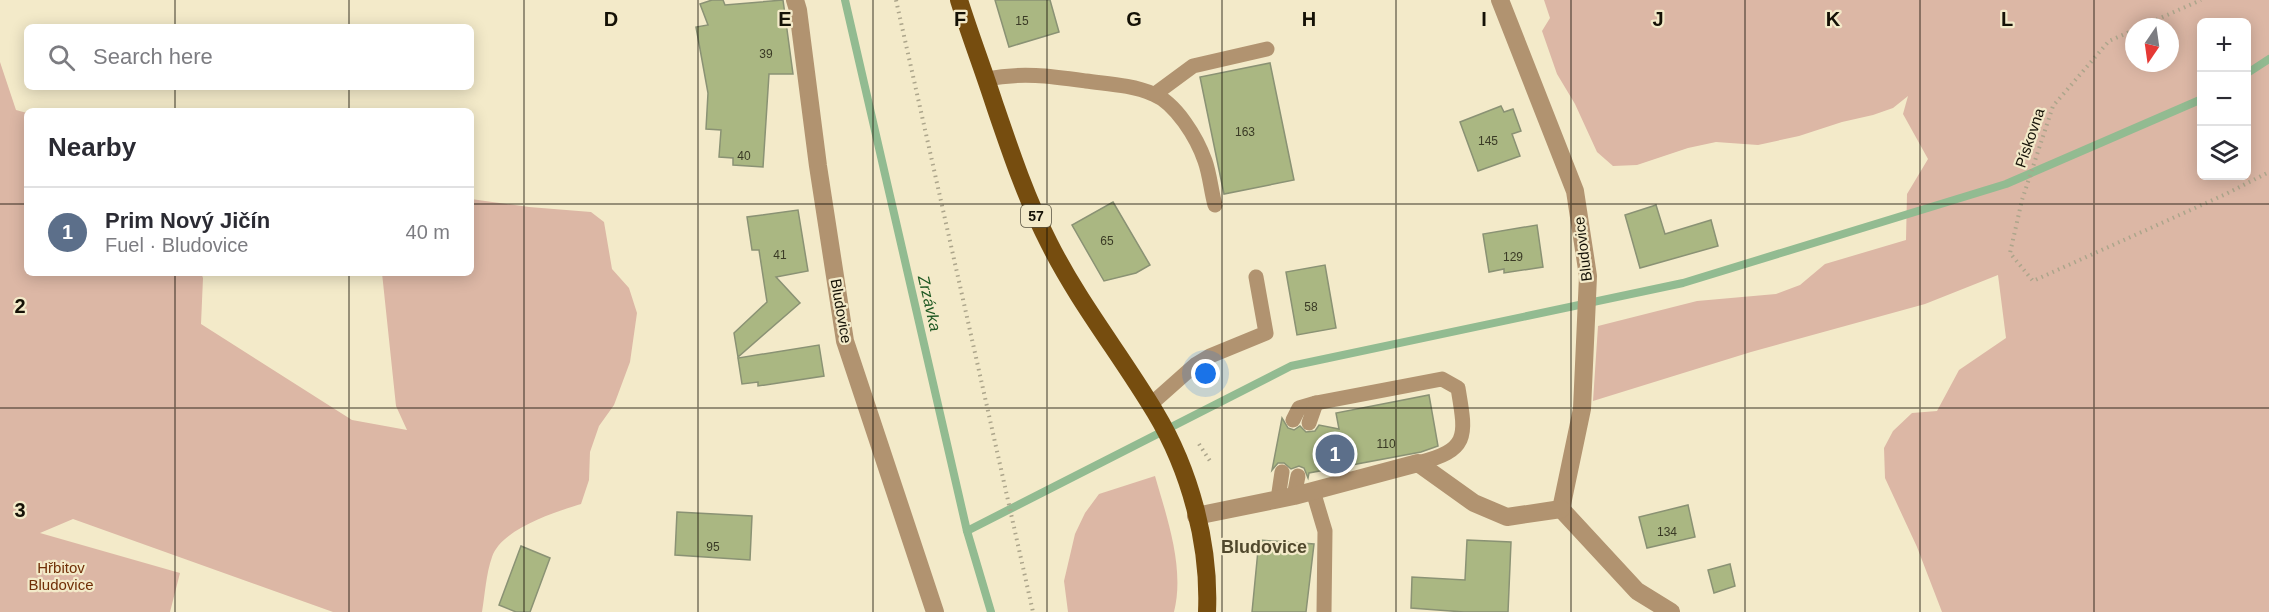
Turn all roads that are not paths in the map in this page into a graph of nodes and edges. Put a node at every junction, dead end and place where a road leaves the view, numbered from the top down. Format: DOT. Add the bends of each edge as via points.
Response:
graph roads {
  1 [pos="795,0"];
  2 [pos="959,0"];
  3 [pos="1500,0"];
  4 [pos="1267,49"];
  5 [pos="986,80"];
  6 [pos="1155,94"];
  7 [pos="1215,206"];
  8 [pos="1256,277"];
  9 [pos="1153,409"];
  10 [pos="1301,422"];
  11 [pos="1418,463"];
  12 [pos="1282,472"];
  13 [pos="1298,476"];
  14 [pos="1313,491"];
  15 [pos="1286,498"];
  16 [pos="1561,509"];
  17 [pos="1196,516"];
  18 [pos="935,612"];
  19 [pos="1207,612"];
  20 [pos="1324,612"];
  21 [pos="1671,612"];
  1 -- 18 [label="street, Bludovice" via="845,340"];
  2 -- 5 [label="main road, 57"];
  3 -- 16 [label="street, Bludovice" via="1575,191 1588,276 1582,409"];
  4 -- 6 [label="lane" via="1192,66"];
  5 -- 6 [label="lane" via="1047,75"];
  5 -- 9 [label="main road, 57" via="1049,243"];
  6 -- 7 [label="lane" via="1184,121 1205,160"];
  8 -- 9 [label="lane" via="1266,333 1196,365"];
  9 -- 17 [label="main road, 57" via="1185,473"];
  10 -- 11 [label="lane" via="1316,403 1442,379 1458,388 1464,427 1457,447 1442,457"];
  11 -- 14 [label="street"];
  11 -- 16 [label="street" via="1474,503 1507,517"];
  12 -- 15 [label="lane"];
  13 -- 15 [label="lane"];
  14 -- 15 [label="street"];
  14 -- 20 [label="lane" via="1325,531"];
  15 -- 17 [label="street"];
  16 -- 21 [label="street" via="1637,591"];
  17 -- 19 [label="main road, 57" via="1206,569"];
}
